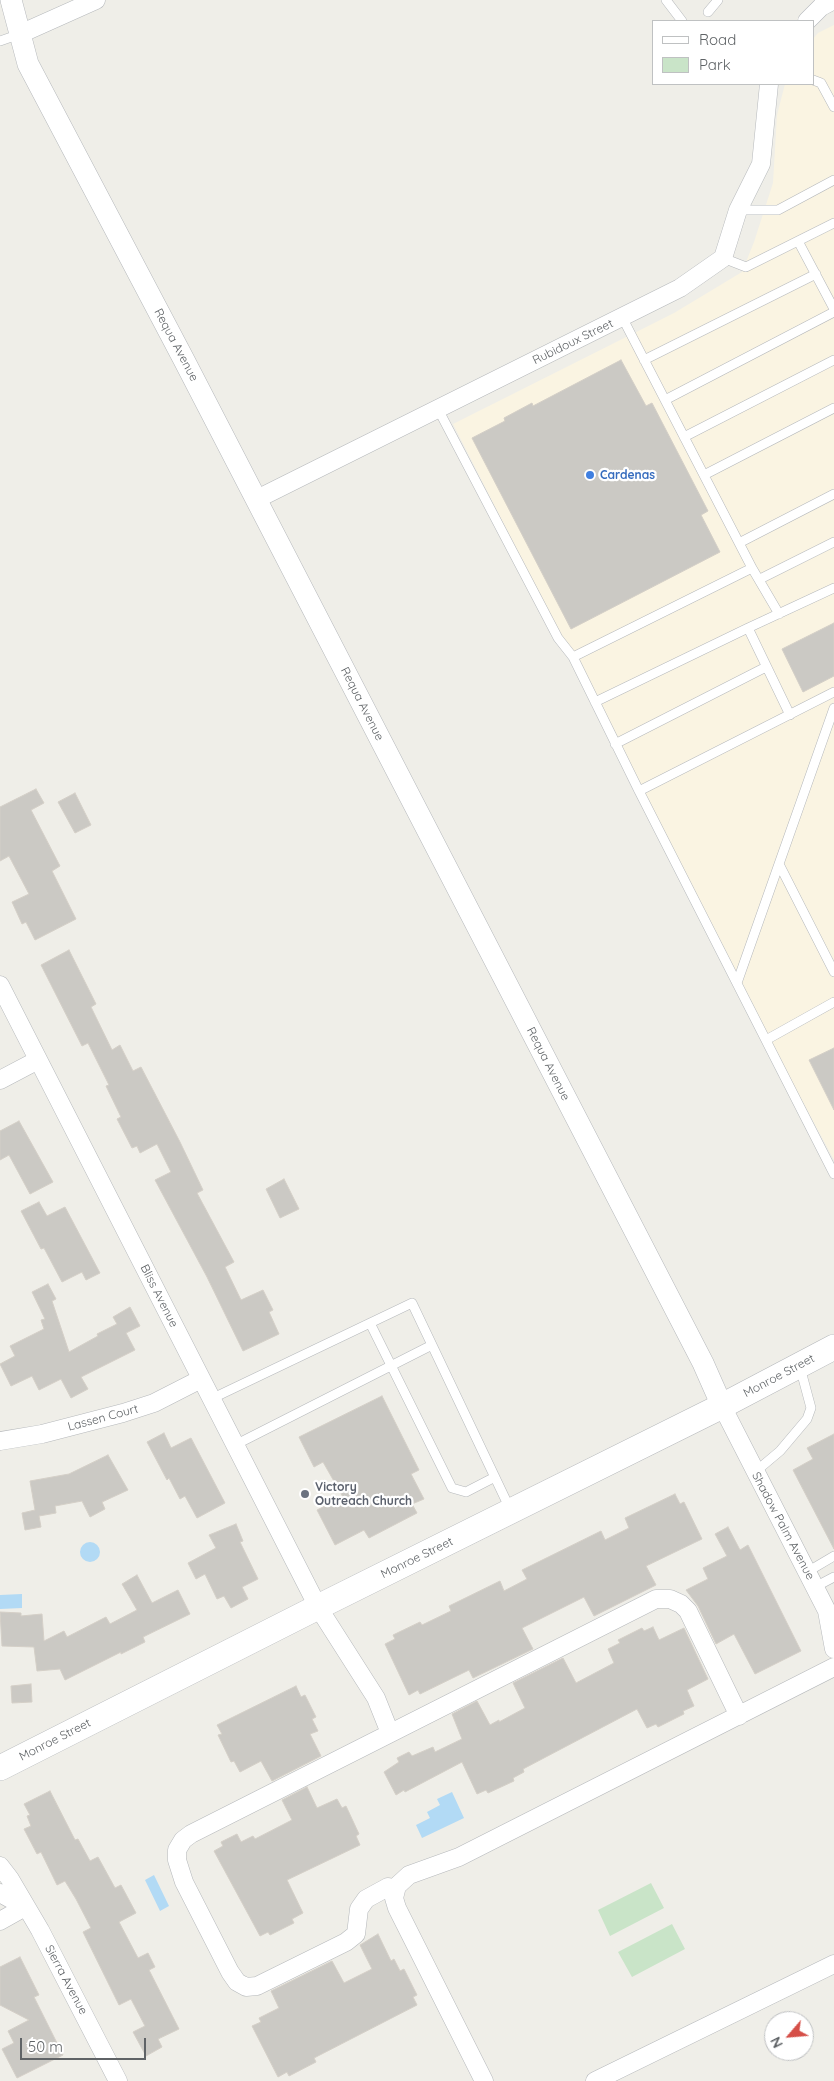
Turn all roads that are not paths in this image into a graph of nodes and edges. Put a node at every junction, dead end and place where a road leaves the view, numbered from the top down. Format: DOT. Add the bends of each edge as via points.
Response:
graph roads {
  1 [pos="11,0"];
  2 [pos="96,0"];
  3 [pos="666,0"];
  4 [pos="718,0"];
  5 [pos="834,0"];
  6 [pos="708,12"];
  7 [pos="681,20"];
  8 [pos="808,20"];
  9 [pos="20,34"];
  10 [pos="0,41"];
  11 [pos="814,80"];
  12 [pos="769,85"];
  13 [pos="834,107"];
  14 [pos="834,180"];
  15 [pos="738,210"];
  16 [pos="834,222"];
  17 [pos="798,241"];
  18 [pos="723,258"];
  19 [pos="816,274"];
  20 [pos="834,311"];
  21 [pos="622,317"];
  22 [pos="644,360"];
  23 [pos="834,360"];
  24 [pos="665,400"];
  25 [pos="834,408"];
  26 [pos="438,409"];
  27 [pos="684,437"];
  28 [pos="704,475"];
  29 [pos="834,494"];
  30 [pos="256,499"];
  31 [pos="834,542"];
  32 [pos="739,543"];
  33 [pos="752,568"];
  34 [pos="760,579"];
  35 [pos="834,588"];
  36 [pos="779,614"];
  37 [pos="748,628"];
  38 [pos="573,657"];
  39 [pos="766,667"];
  40 [pos="834,692"];
  41 [pos="595,702"];
  42 [pos="834,708"];
  43 [pos="790,715"];
  44 [pos="615,744"];
  45 [pos="639,791"];
  46 [pos="779,864"];
  47 [pos="834,972"];
  48 [pos="737,983"];
  49 [pos="0,985"];
  50 [pos="834,1002"];
  51 [pos="766,1040"];
  52 [pos="38,1060"];
  53 [pos="0,1080"];
  54 [pos="834,1174"];
  55 [pos="370,1323"];
  56 [pos="432,1345"];
  57 [pos="834,1347"];
  58 [pos="800,1365"];
  59 [pos="391,1366"];
  60 [pos="201,1379"];
  61 [pos="211,1399"];
  62 [pos="722,1406"];
  63 [pos="0,1441"];
  64 [pos="234,1445"];
  65 [pos="755,1472"];
  66 [pos="495,1477"];
  67 [pos="511,1511"];
  68 [pos="834,1556"];
  69 [pos="834,1578"];
  70 [pos="811,1579"];
  71 [pos="318,1607"];
  72 [pos="834,1649"];
  73 [pos="834,1668"];
  74 [pos="739,1716"];
  75 [pos="390,1733"];
  76 [pos="0,1768"];
  77 [pos="0,1866"];
  78 [pos="396,1889"];
  79 [pos="0,1893"];
  80 [pos="25,1907"];
  81 [pos="0,1921"];
  82 [pos="834,1964"];
  83 [pos="118,2081"];
  84 [pos="484,2081"];
  85 [pos="595,2081"];
  1 -- 9 [label="street, Requa Avenue"];
  2 -- 9 [label="street"];
  3 -- 7 [label="lane"];
  4 -- 6 [label="lane"];
  5 -- 8 [label="street"];
  9 -- 10 [label="lane"];
  9 -- 30 [label="street, Requa Avenue" via="28,64"];
  11 -- 13 [label="lane" via="821,83"];
  12 -- 15 [label="street" via="761,164"];
  14 -- 15 [label="lane" via="778,210"];
  15 -- 18 [label="street"];
  16 -- 17 [label="lane"];
  17 -- 18 [label="lane" via="746,267"];
  17 -- 19 [label="lane"];
  18 -- 21 [label="street, Rubidoux Street" via="680,288"];
  19 -- 20 [label="lane"];
  19 -- 22 [label="lane"];
  20 -- 24 [label="lane"];
  21 -- 22 [label="lane"];
  21 -- 26 [label="street, Rubidoux Street"];
  22 -- 24 [label="lane"];
  23 -- 27 [label="lane"];
  24 -- 27 [label="lane"];
  25 -- 28 [label="lane"];
  26 -- 30 [label="street, Rubidoux Street"];
  26 -- 38 [label="lane" via="558,638"];
  27 -- 28 [label="lane"];
  28 -- 32 [label="lane"];
  29 -- 32 [label="lane"];
  30 -- 62 [label="street, Requa Avenue" via="703,1363"];
  31 -- 34 [label="lane"];
  32 -- 33 [label="lane"];
  33 -- 34 [label="lane"];
  33 -- 38 [label="lane"];
  34 -- 36 [label="lane"];
  35 -- 36 [label="lane"];
  36 -- 37 [label="lane"];
  37 -- 39 [label="lane"];
  37 -- 41 [label="lane"];
  38 -- 41 [label="lane"];
  39 -- 43 [label="lane"];
  39 -- 44 [label="lane"];
  40 -- 43 [label="lane"];
  41 -- 44 [label="lane"];
  42 -- 46 [label="lane"];
  43 -- 45 [label="lane"];
  44 -- 45 [label="lane"];
  45 -- 48 [label="lane"];
  46 -- 47 [label="lane"];
  46 -- 48 [label="lane"];
  48 -- 51 [label="lane"];
  49 -- 52 [label="street, Bliss Avenue"];
  50 -- 51 [label="lane"];
  51 -- 54 [label="lane"];
  52 -- 53 [label="street"];
  52 -- 60 [label="street, Bliss Avenue"];
  55 -- 56 [label="lane" via="412,1303"];
  55 -- 59 [label="lane"];
  55 -- 61 [label="lane"];
  56 -- 59 [label="lane"];
  56 -- 66 [label="lane"];
  57 -- 58 [label="main road, Monroe Street"];
  58 -- 62 [label="main road, Monroe Street"];
  58 -- 65 [label="lane" via="811,1408 807,1419"];
  59 -- 64 [label="lane"];
  59 -- 66 [label="lane" via="452,1488 466,1492"];
  60 -- 61 [label="street, Bliss Avenue"];
  60 -- 63 [label="street, Lassen Court" via="154,1403 123,1413"];
  61 -- 64 [label="street, Bliss Avenue"];
  62 -- 65 [label="street, Shadow Palm Avenue"];
  62 -- 67 [label="main road, Monroe Street"];
  64 -- 71 [label="street, Bliss Avenue"];
  65 -- 70 [label="street, Shadow Palm Avenue"];
  66 -- 67 [label="lane"];
  67 -- 71 [label="main road, Monroe Street"];
  68 -- 70 [label="lane"];
  69 -- 70 [label="lane"];
  70 -- 72 [label="street, Shadow Palm Avenue" via="826,1611"];
  71 -- 75 [label="street, Bliss Avenue" via="376,1698"];
  71 -- 76 [label="main road, Monroe Street"];
  73 -- 74 [label="street"];
  74 -- 75 [label="street" via="688,1611 670,1598 656,1599 640,1606"];
  74 -- 78 [label="street" via="459,1857 409,1875"];
  75 -- 78 [label="street" via="191,1834 178,1850 177,1860 184,1882 230,1972 237,1982 246,1987 257,1986 346,1942 356,1934 359,1909 366,1899 388,1887"];
  77 -- 80 [label="street, Sierra Avenue"];
  78 -- 84 [label="street" via="397,1908"];
  79 -- 80 [label="street, Sierra Avenue"];
  80 -- 81 [label="street"];
  80 -- 83 [label="street, Sierra Avenue"];
  82 -- 85 [label="street"];
}
